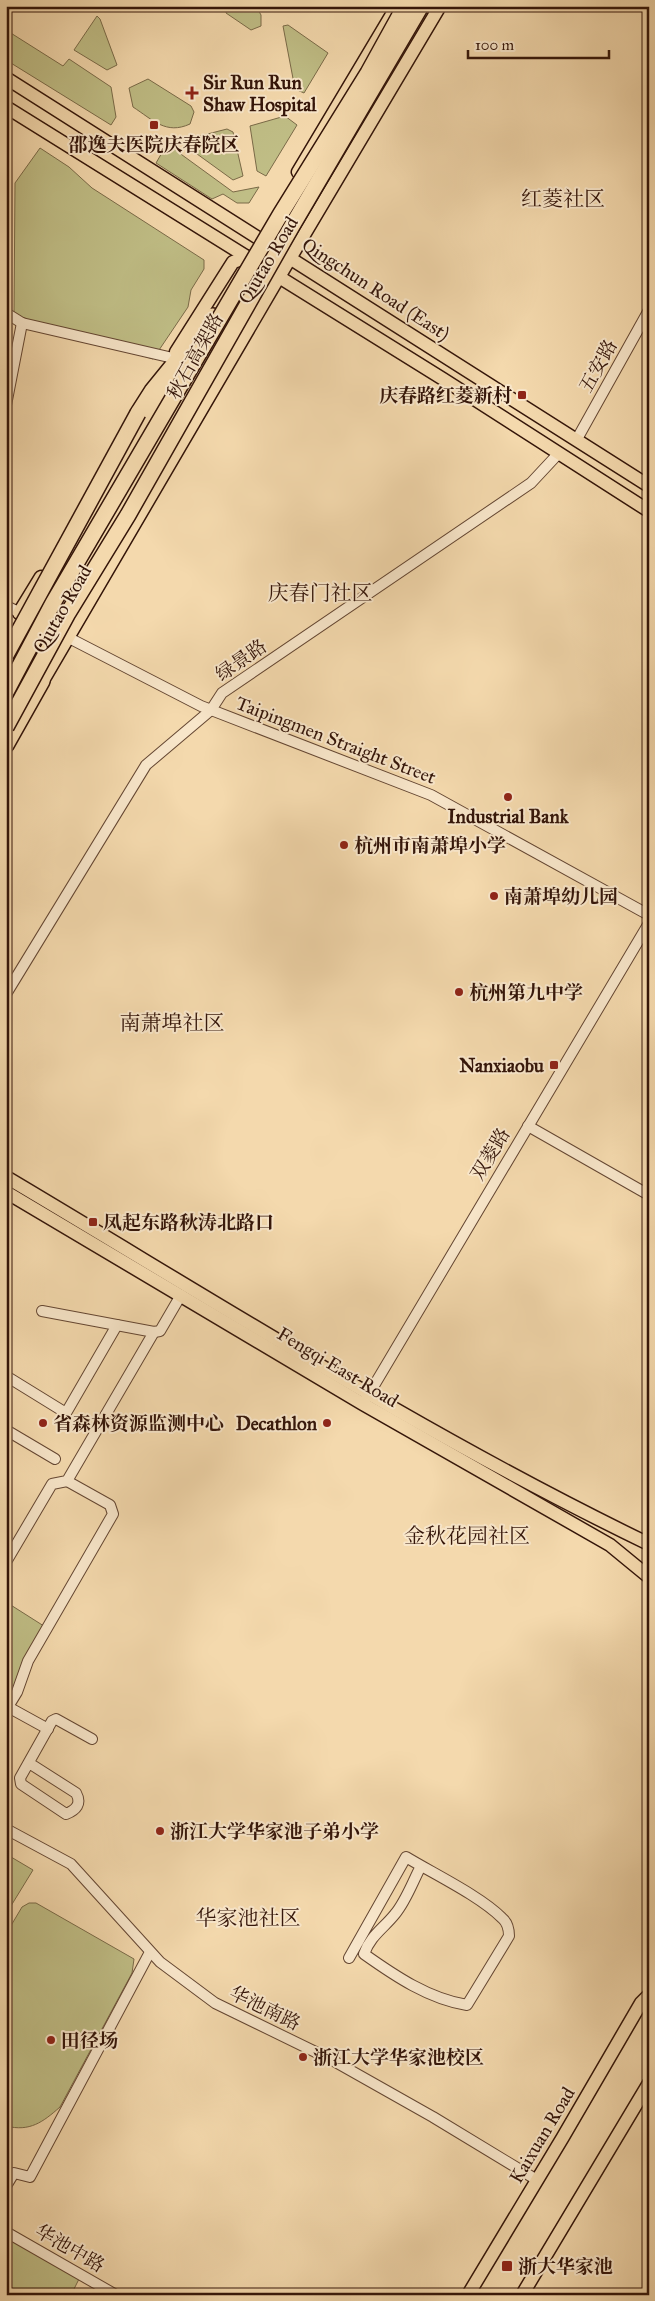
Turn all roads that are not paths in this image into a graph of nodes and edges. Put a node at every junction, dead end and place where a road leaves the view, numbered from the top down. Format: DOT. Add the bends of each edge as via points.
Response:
graph roads {
  1 [pos="397,6"];
  2 [pos="440,6"];
  3 [pos="417,7"];
  4 [pos="6,78"];
  5 [pos="6,107"];
  6 [pos="260,237"];
  7 [pos="248,257"];
  8 [pos="292,257"];
  9 [pos="279,276"];
  10 [pos="649,310"];
  11 [pos="6,313"];
  12 [pos="213,316"];
  13 [pos="22,323"];
  14 [pos="173,358"];
  15 [pos="6,405"];
  16 [pos="577,439"];
  17 [pos="558,454"];
  18 [pos="649,486"];
  19 [pos="649,511"];
  20 [pos="6,606"];
  21 [pos="19,613"];
  22 [pos="33,620"];
  23 [pos="67,637"];
  24 [pos="6,655"];
  25 [pos="6,672"];
  26 [pos="42,681"];
  27 [pos="6,692"];
  28 [pos="211,710"];
  29 [pos="6,727"];
  30 [pos="6,740"];
  31 [pos="6,745"];
  32 [pos="649,915"];
  33 [pos="649,923"];
  34 [pos="6,994"];
  35 [pos="528,1126"];
  36 [pos="6,1177"];
  37 [pos="6,1192"];
  38 [pos="649,1195"];
  39 [pos="181,1295"];
  40 [pos="42,1311"];
  41 [pos="117,1325"];
  42 [pos="154,1332"];
  43 [pos="6,1376"];
  44 [pos="366,1399"];
  45 [pos="6,1430"];
  46 [pos="55,1459"];
  47 [pos="67,1480"];
  48 [pos="564,1503"];
  49 [pos="649,1544"];
  50 [pos="610,1545"];
  51 [pos="649,1551"];
  52 [pos="6,1562"];
  53 [pos="649,1566"];
  54 [pos="649,1577"];
  55 [pos="7,1708"];
  56 [pos="48,1729"];
  57 [pos="92,1739"];
  58 [pos="29,1763"];
  59 [pos="6,1829"];
  60 [pos="421,1866"];
  61 [pos="150,1952"];
  62 [pos="349,1958"];
  63 [pos="649,1995"];
  64 [pos="649,2083"];
  65 [pos="537,2180"];
  66 [pos="6,2186"];
  67 [pos="6,2232"];
  68 [pos="116,2295"];
  69 [pos="468,2295"];
  70 [pos="522,2295"];
  1 -- 6 [label="main road, Qiutao Road"];
  2 -- 8 [label="main road, Qiutao Road"];
  3 -- 27 [label="highway, 秋石高架路, bridge" via="353,99 280,215 58,595"];
  3 -- 29 [label="highway, 秋石高架路, bridge" via="128,515 68,613"];
  4 -- 6 [label="main road, Qingchun Road (East)"];
  5 -- 7 [label="main road, Qingchun Road (East)"];
  6 -- 7 [label="main road, Qiutao Road"];
  6 -- 8 [label="main road, Qingchun Road (East)"];
  7 -- 9 [label="main road, Qingchun Road (East)"];
  7 -- 12 [label="main road, Qiutao Road"];
  7 -- 14 [label="main road" via="232,262"];
  8 -- 9 [label="main road, Qiutao Road"];
  8 -- 16 [label="main road, Qingchun Road (East)"];
  9 -- 17 [label="main road, Qingchun Road (East)"];
  9 -- 23 [label="main road, Qiutao Road"];
  10 -- 16 [label="street, 五安路"];
  11 -- 13 [label="street"];
  12 -- 22 [label="main road, Qiutao Road" via="153,408"];
  12 -- 24 [label="highway, bridge" via="138,413"];
  13 -- 14 [label="street"];
  13 -- 15 [label="street"];
  14 -- 21 [label="main road"];
  16 -- 18 [label="main road, Qingchun Road (East)"];
  17 -- 19 [label="main road, Qingchun Road (East)"];
  17 -- 28 [label="street, 绿景路" via="530,482 222,693"];
  20 -- 21 [label="street, Taipingmen Straight Street"];
  21 -- 22 [label="street, Taipingmen Straight Street"];
  22 -- 23 [label="street, Taipingmen Straight Street"];
  22 -- 25 [label="main road, Qiutao Road"];
  23 -- 26 [label="main road, Qiutao Road"];
  23 -- 28 [label="street, Taipingmen Straight Street"];
  26 -- 30 [label="main road, Qiutao Road"];
  26 -- 31 [label="highway"];
  28 -- 32 [label="street, Taipingmen Straight Street" via="431,795"];
  28 -- 34 [label="street, 绿景路" via="146,765"];
  33 -- 35 [label="street, 双菱路"];
  35 -- 38 [label="street"];
  35 -- 44 [label="street, 双菱路"];
  36 -- 44 [label="main road, Fengqi East Road"];
  37 -- 39 [label="main road, Fengqi East Road"];
  39 -- 42 [label="street" via="160,1331"];
  39 -- 44 [label="main road, Fengqi East Road"];
  40 -- 41 [label="street"];
  41 -- 42 [label="street"];
  41 -- 43 [label="street" via="66,1413"];
  42 -- 47 [label="street"];
  44 -- 48 [label="main road, Fengqi East Road"];
  44 -- 50 [label="main road, Fengqi East Road"];
  45 -- 46 [label="street"];
  47 -- 52 [label="street" via="52,1484"];
  47 -- 55 [label="street" via="110,1505 113,1514 28,1661 17,1692"];
  48 -- 49 [label="main road, Fengqi East Road"];
  48 -- 51 [label="main road"];
  50 -- 53 [label="main road"];
  50 -- 54 [label="main road, Fengqi East Road"];
  55 -- 56 [label="street"];
  56 -- 57 [label="street" via="56,1719"];
  56 -- 58 [label="street"];
  58 -- 58 [label="street" via="20,1778 21,1784 59,1812 74,1811 79,1799 76,1793"];
  59 -- 61 [label="street, 华池南路" via="71,1864"];
  60 -- 60 [label="street" via="396,1913 367,1945 364,1954 392,1974 444,2002 467,2005 509,1936 509,1928 504,1919 484,1904"];
  60 -- 62 [label="street" via="406,1857"];
  61 -- 65 [label="street, 华池南路" via="215,2003 332,2060"];
  61 -- 66 [label="street" via="30,2176 14,2173"];
  63 -- 65 [label="main road, Kaixuan Road" via="641,2002 560,2134"];
  64 -- 70 [label="main road"];
  65 -- 69 [label="main road, Kaixuan Road"];
  67 -- 68 [label="street, 华池中路"];
}
